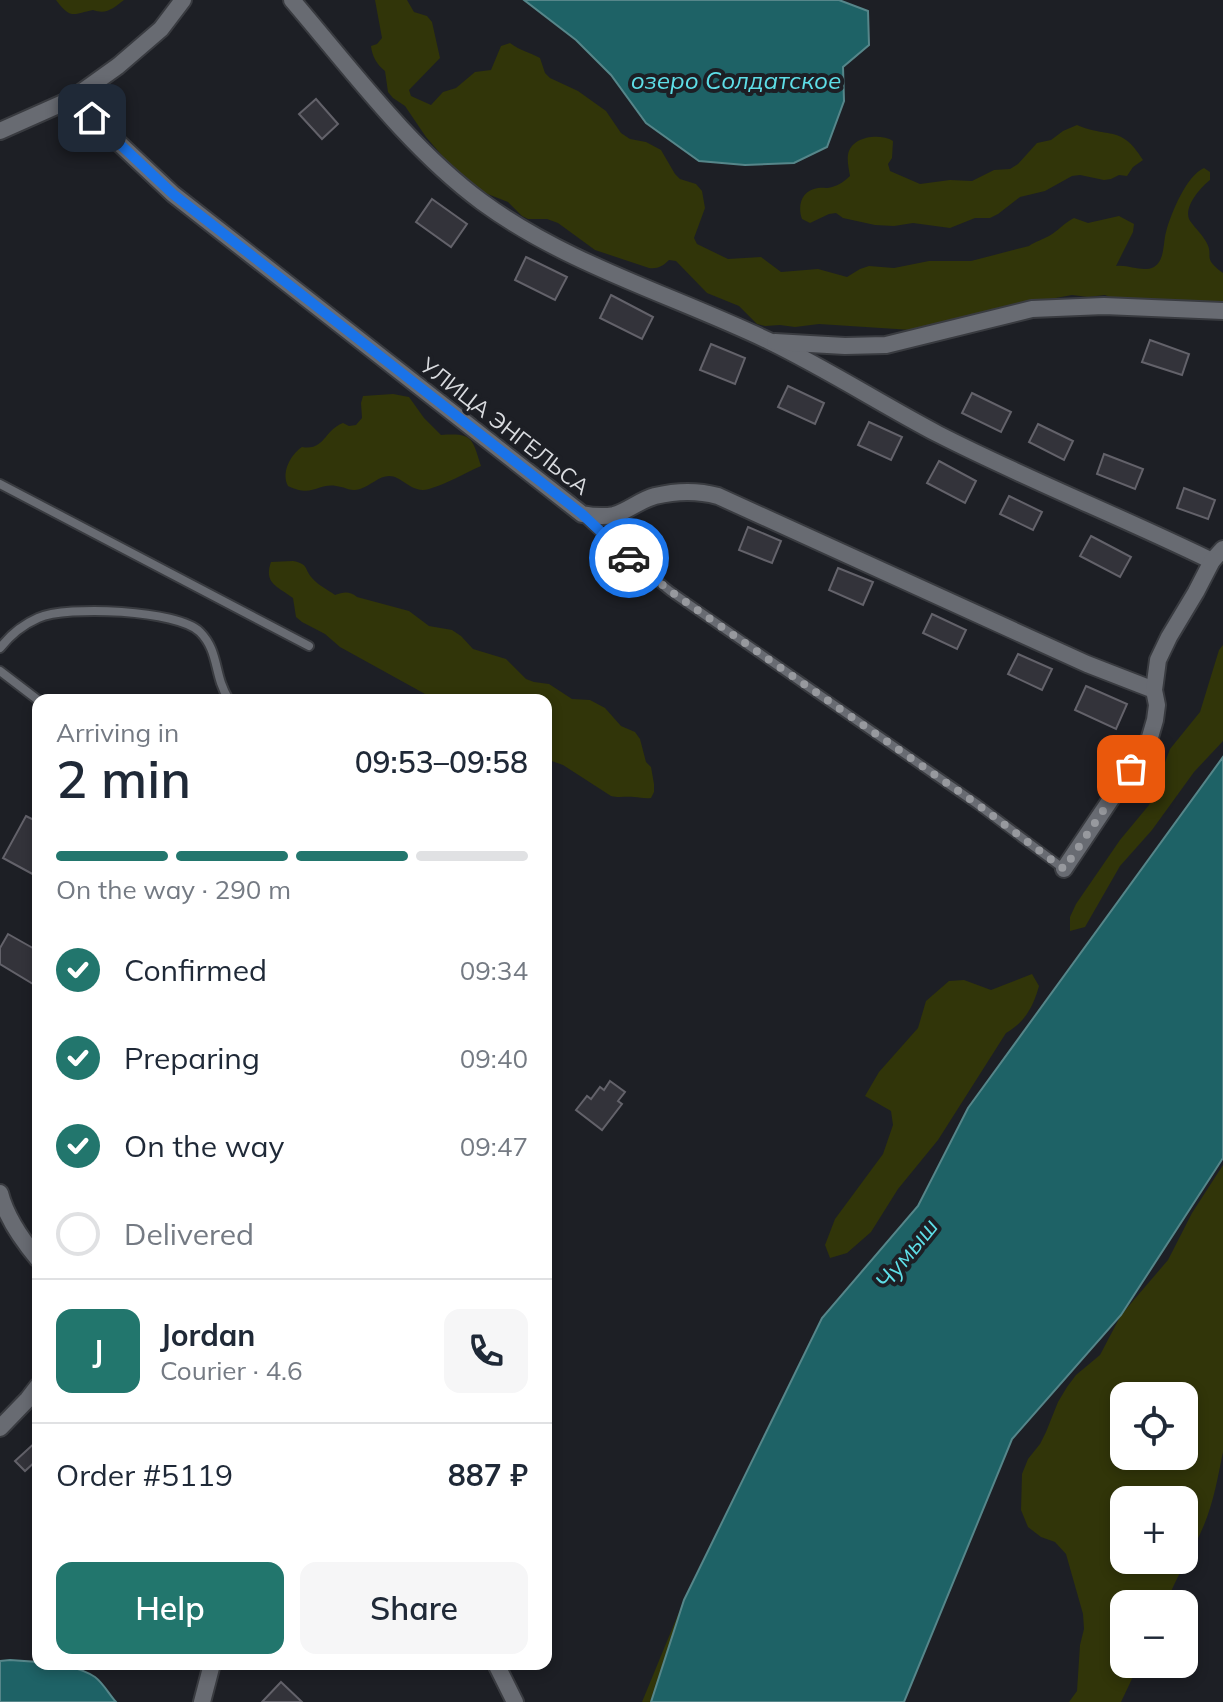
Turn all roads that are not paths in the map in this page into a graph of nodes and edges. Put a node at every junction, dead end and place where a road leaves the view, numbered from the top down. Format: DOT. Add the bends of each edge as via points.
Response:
graph roads {
  1 [pos="183,0"];
  2 [pos="292,0"];
  3 [pos="72,99"];
  4 [pos="0,131"];
  5 [pos="1223,311"];
  6 [pos="770,341"];
  7 [pos="0,484"];
  8 [pos="582,514"];
  9 [pos="1218,555"];
  10 [pos="309,646"];
  11 [pos="0,648"];
  12 [pos="0,671"];
  13 [pos="1154,690"];
  14 [pos="226,694"];
  15 [pos="32,695"];
  16 [pos="1064,869"];
  17 [pos="0,1193"];
  18 [pos="32,1252"];
  19 [pos="32,1394"];
  20 [pos="0,1428"];
  21 [pos="210,1670"];
  22 [pos="499,1670"];
  23 [pos="202,1702"];
  24 [pos="515,1702"];
  1 -- 3 [label="street" via="161,29"];
  2 -- 6 [label="street" via="438,166 481,201 520,228 613,275"];
  3 -- 4 [label="street"];
  3 -- 8 [label="street, УЛИЦА ЭНГЕЛЬСА" via="173,194"];
  5 -- 6 [label="street" via="1032,309 886,345"];
  6 -- 9 [label="street" via="939,434"];
  7 -- 10 [label="lane"];
  8 -- 13 [label="street, УЛИЦА ЭНГЕЛЬСА" via="614,515 652,497 682,492 718,496"];
  8 -- 16 [label="lane" via="670,591"];
  9 -- 13 [label="street" via="1158,660"];
  11 -- 14 [label="lane" via="13,632 40,617 134,612 199,630 211,647"];
  12 -- 15 [label="lane"];
  13 -- 16 [label="street" via="1157,705 1148,744"];
  17 -- 18 [label="street"];
  19 -- 20 [label="street"];
  21 -- 23 [label="street"];
  22 -- 24 [label="street"];
}
